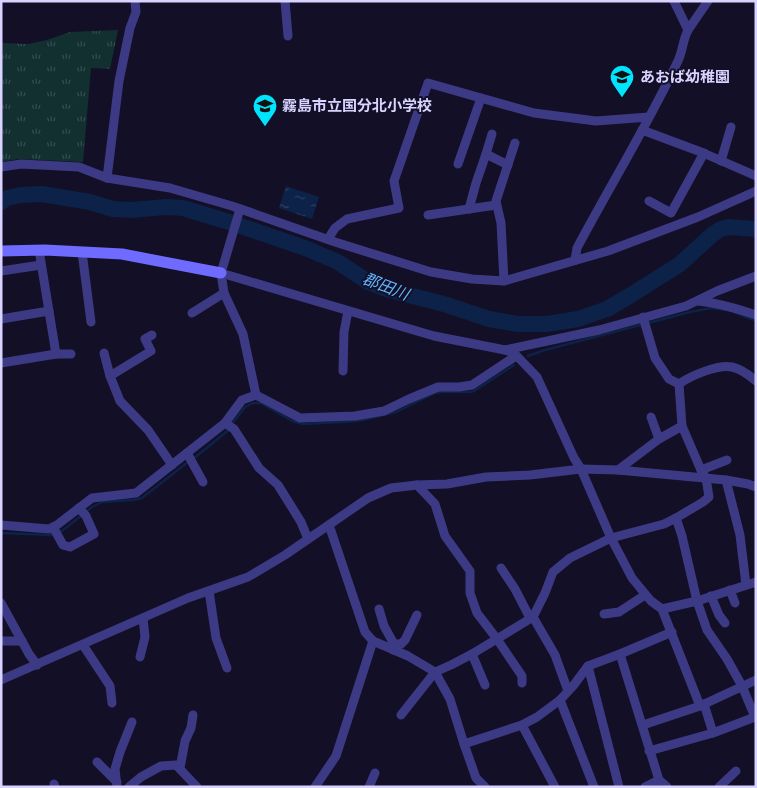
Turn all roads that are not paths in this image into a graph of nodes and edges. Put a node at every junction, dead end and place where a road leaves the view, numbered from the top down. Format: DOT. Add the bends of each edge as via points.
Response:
graph roads {
  1 [pos="135,1"];
  2 [pos="285,1"];
  3 [pos="674,1"];
  4 [pos="708,1"];
  5 [pos="688,30"];
  6 [pos="288,36"];
  7 [pos="481,98"];
  8 [pos="649,117"];
  9 [pos="731,127"];
  10 [pos="642,130"];
  11 [pos="492,134"];
  12 [pos="515,143"];
  13 [pos="704,153"];
  14 [pos="486,154"];
  15 [pos="721,161"];
  16 [pos="458,164"];
  17 [pos="508,165"];
  18 [pos="1,168"];
  19 [pos="756,176"];
  20 [pos="108,178"];
  21 [pos="756,191"];
  22 [pos="649,202"];
  23 [pos="496,205"];
  24 [pos="470,209"];
  25 [pos="239,211"];
  26 [pos="428,215"];
  27 [pos="328,239"];
  28 [pos="39,250"];
  29 [pos="1,251"];
  30 [pos="82,252"];
  31 [pos="575,260"];
  32 [pos="41,265"];
  33 [pos="221,270"];
  34 [pos="1,271"];
  35 [pos="756,276"];
  36 [pos="504,280"];
  37 [pos="224,293"];
  38 [pos="696,301"];
  39 [pos="49,311"];
  40 [pos="348,311"];
  41 [pos="192,313"];
  42 [pos="756,315"];
  43 [pos="1,319"];
  44 [pos="644,320"];
  45 [pos="91,322"];
  46 [pos="152,335"];
  47 [pos="505,350"];
  48 [pos="104,353"];
  49 [pos="56,354"];
  50 [pos="71,354"];
  51 [pos="516,356"];
  52 [pos="1,363"];
  53 [pos="343,371"];
  54 [pos="110,376"];
  55 [pos="756,381"];
  56 [pos="679,384"];
  57 [pos="256,395"];
  58 [pos="650,417"];
  59 [pos="229,426"];
  60 [pos="682,426"];
  61 [pos="659,439"];
  62 [pos="188,454"];
  63 [pos="727,460"];
  64 [pos="172,465"];
  65 [pos="581,469"];
  66 [pos="618,470"];
  67 [pos="701,470"];
  68 [pos="706,478"];
  69 [pos="726,480"];
  70 [pos="203,482"];
  71 [pos="417,485"];
  72 [pos="756,487"];
  73 [pos="82,511"];
  74 [pos="676,518"];
  75 [pos="1,525"];
  76 [pos="329,525"];
  77 [pos="54,527"];
  78 [pos="611,538"];
  79 [pos="308,539"];
  80 [pos="501,568"];
  81 [pos="756,582"];
  82 [pos="746,585"];
  83 [pos="730,590"];
  84 [pos="209,591"];
  85 [pos="645,594"];
  86 [pos="711,596"];
  87 [pos="697,601"];
  88 [pos="1,603"];
  89 [pos="735,603"];
  90 [pos="379,609"];
  91 [pos="662,609"];
  92 [pos="604,614"];
  93 [pos="417,616"];
  94 [pos="532,617"];
  95 [pos="143,618"];
  96 [pos="725,623"];
  97 [pos="672,632"];
  98 [pos="497,639"];
  99 [pos="1,641"];
  100 [pos="22,641"];
  101 [pos="373,641"];
  102 [pos="83,644"];
  103 [pos="393,647"];
  104 [pos="472,654"];
  105 [pos="620,654"];
  106 [pos="140,657"];
  107 [pos="36,665"];
  108 [pos="588,666"];
  109 [pos="227,668"];
  110 [pos="435,672"];
  111 [pos="1,680"];
  112 [pos="756,680"];
  113 [pos="522,683"];
  114 [pos="486,685"];
  115 [pos="742,686"];
  116 [pos="568,691"];
  117 [pos="560,700"];
  118 [pos="112,703"];
  119 [pos="702,705"];
  120 [pos="755,714"];
  121 [pos="401,715"];
  122 [pos="194,716"];
  123 [pos="132,722"];
  124 [pos="643,725"];
  125 [pos="522,726"];
  126 [pos="713,733"];
  127 [pos="464,744"];
  128 [pos="649,751"];
  129 [pos="97,762"];
  130 [pos="180,768"];
  131 [pos="736,771"];
  132 [pos="375,773"];
  133 [pos="659,780"];
  134 [pos="117,784"];
  135 [pos="130,787"];
  136 [pos="197,787"];
  137 [pos="315,787"];
  138 [pos="369,787"];
  139 [pos="485,787"];
  140 [pos="555,787"];
  141 [pos="594,787"];
  142 [pos="619,787"];
  143 [pos="645,787"];
  144 [pos="668,787"];
  145 [pos="719,787"];
  1 -- 20 [label="street" via="136,12 119,81"];
  2 -- 6 [label="street"];
  3 -- 5 [label="street"];
  4 -- 5 [label="street"];
  5 -- 8 [label="street" via="681,55"];
  7 -- 8 [label="street" via="534,113 596,121"];
  7 -- 16 [label="street"];
  7 -- 27 [label="street" via="428,83 394,181 400,208 347,219 335,228"];
  8 -- 10 [label="street"];
  9 -- 15 [label="street"];
  10 -- 13 [label="street"];
  10 -- 31 [label="street" via="576,248"];
  11 -- 14 [label="street"];
  12 -- 17 [label="street"];
  13 -- 15 [label="street"];
  13 -- 22 [label="street" via="671,213"];
  14 -- 17 [label="street"];
  14 -- 24 [label="street"];
  15 -- 19 [label="street"];
  17 -- 23 [label="street"];
  18 -- 20 [label="street" via="21,164 79,168"];
  20 -- 25 [label="street" via="170,188"];
  21 -- 31 [label="street" via="608,252"];
  23 -- 24 [label="street"];
  23 -- 36 [label="street" via="501,223"];
  24 -- 26 [label="street"];
  25 -- 27 [label="street"];
  25 -- 33 [label="street"];
  27 -- 36 [label="street" via="430,272"];
  28 -- 29 [label="street"];
  28 -- 30 [label="street"];
  28 -- 32 [label="street"];
  30 -- 33 [label="street" via="122,254"];
  30 -- 45 [label="street"];
  31 -- 36 [label="street"];
  32 -- 34 [label="street"];
  32 -- 39 [label="street"];
  33 -- 37 [label="street"];
  33 -- 40 [label="street"];
  35 -- 38 [label="street"];
  37 -- 41 [label="street"];
  37 -- 57 [label="street" via="242,334"];
  38 -- 42 [label="street" via="734,307"];
  38 -- 44 [label="street"];
  39 -- 43 [label="street"];
  39 -- 49 [label="street"];
  40 -- 47 [label="street" via="434,336"];
  40 -- 53 [label="street"];
  44 -- 47 [label="street"];
  44 -- 56 [label="street" via="656,358 669,379"];
  46 -- 54 [label="street" via="145,339 153,355"];
  47 -- 51 [label="street"];
  48 -- 54 [label="street"];
  49 -- 50 [label="street"];
  49 -- 52 [label="street"];
  51 -- 57 [label="street" via="472,385 438,387 384,411 355,416 300,418"];
  51 -- 65 [label="street" via="537,377"];
  54 -- 64 [label="street" via="120,401 148,430"];
  55 -- 56 [label="street" via="731,367 706,372"];
  56 -- 60 [label="street"];
  57 -- 59 [label="street" via="242,400"];
  58 -- 61 [label="street"];
  59 -- 62 [label="street"];
  59 -- 79 [label="street" via="259,468 278,485"];
  60 -- 61 [label="street"];
  60 -- 67 [label="street"];
  61 -- 66 [label="street"];
  62 -- 64 [label="street"];
  62 -- 70 [label="street"];
  63 -- 67 [label="street"];
  64 -- 73 [label="street" via="136,493 92,498"];
  65 -- 66 [label="street"];
  65 -- 71 [label="street"];
  65 -- 78 [label="street"];
  66 -- 68 [label="street"];
  67 -- 68 [label="street"];
  68 -- 69 [label="street"];
  68 -- 74 [label="street" via="709,497"];
  69 -- 72 [label="street"];
  69 -- 82 [label="street" via="740,535"];
  71 -- 76 [label="street" via="390,488 368,498"];
  71 -- 98 [label="street" via="434,504 445,536 470,571 470,593 477,613"];
  73 -- 77 [label="street"];
  73 -- 77 [label="street" via="94,534 70,547 63,545"];
  74 -- 78 [label="street"];
  74 -- 87 [label="street"];
  75 -- 77 [label="street"];
  76 -- 79 [label="street"];
  76 -- 101 [label="street" via="365,632"];
  78 -- 85 [label="street" via="632,578"];
  78 -- 94 [label="street" via="570,558 553,572"];
  79 -- 84 [label="street" via="248,577"];
  80 -- 94 [label="street"];
  81 -- 82 [label="street"];
  82 -- 83 [label="street"];
  83 -- 86 [label="street"];
  83 -- 89 [label="street"];
  84 -- 95 [label="street"];
  84 -- 109 [label="street" via="216,638"];
  85 -- 91 [label="street"];
  85 -- 92 [label="street" via="619,612"];
  86 -- 87 [label="street"];
  86 -- 96 [label="street"];
  87 -- 91 [label="street"];
  87 -- 115 [label="street" via="707,630"];
  88 -- 100 [label="street"];
  90 -- 103 [label="street"];
  91 -- 97 [label="street"];
  93 -- 103 [label="street" via="401,644"];
  94 -- 98 [label="street"];
  94 -- 116 [label="street" via="555,655"];
  95 -- 102 [label="street"];
  95 -- 106 [label="street" via="145,637"];
  97 -- 105 [label="street"];
  97 -- 119 [label="street"];
  98 -- 104 [label="street"];
  98 -- 113 [label="street" via="522,676"];
  99 -- 100 [label="street"];
  100 -- 107 [label="street"];
  101 -- 103 [label="street"];
  101 -- 137 [label="street" via="336,756"];
  102 -- 107 [label="street"];
  102 -- 118 [label="street" via="115,686"];
  103 -- 110 [label="street"];
  104 -- 110 [label="street"];
  104 -- 114 [label="street"];
  105 -- 108 [label="street"];
  105 -- 124 [label="street"];
  107 -- 111 [label="street"];
  108 -- 116 [label="street"];
  108 -- 142 [label="street"];
  110 -- 121 [label="street"];
  110 -- 127 [label="street" via="450,699"];
  112 -- 115 [label="street"];
  115 -- 119 [label="street"];
  115 -- 120 [label="street"];
  116 -- 117 [label="street"];
  117 -- 125 [label="street"];
  117 -- 141 [label="street"];
  119 -- 124 [label="street"];
  119 -- 126 [label="street"];
  120 -- 126 [label="street" via="755,717"];
  122 -- 130 [label="street"];
  123 -- 134 [label="street" via="120,752"];
  124 -- 128 [label="street"];
  125 -- 127 [label="street"];
  125 -- 140 [label="street"];
  126 -- 128 [label="street"];
  127 -- 139 [label="street" via="476,778"];
  128 -- 133 [label="street"];
  129 -- 134 [label="street"];
  130 -- 135 [label="street" via="176,765 161,766"];
  130 -- 136 [label="street"];
  131 -- 145 [label="street"];
  132 -- 138 [label="street"];
  133 -- 143 [label="street"];
  133 -- 144 [label="street"];
}
